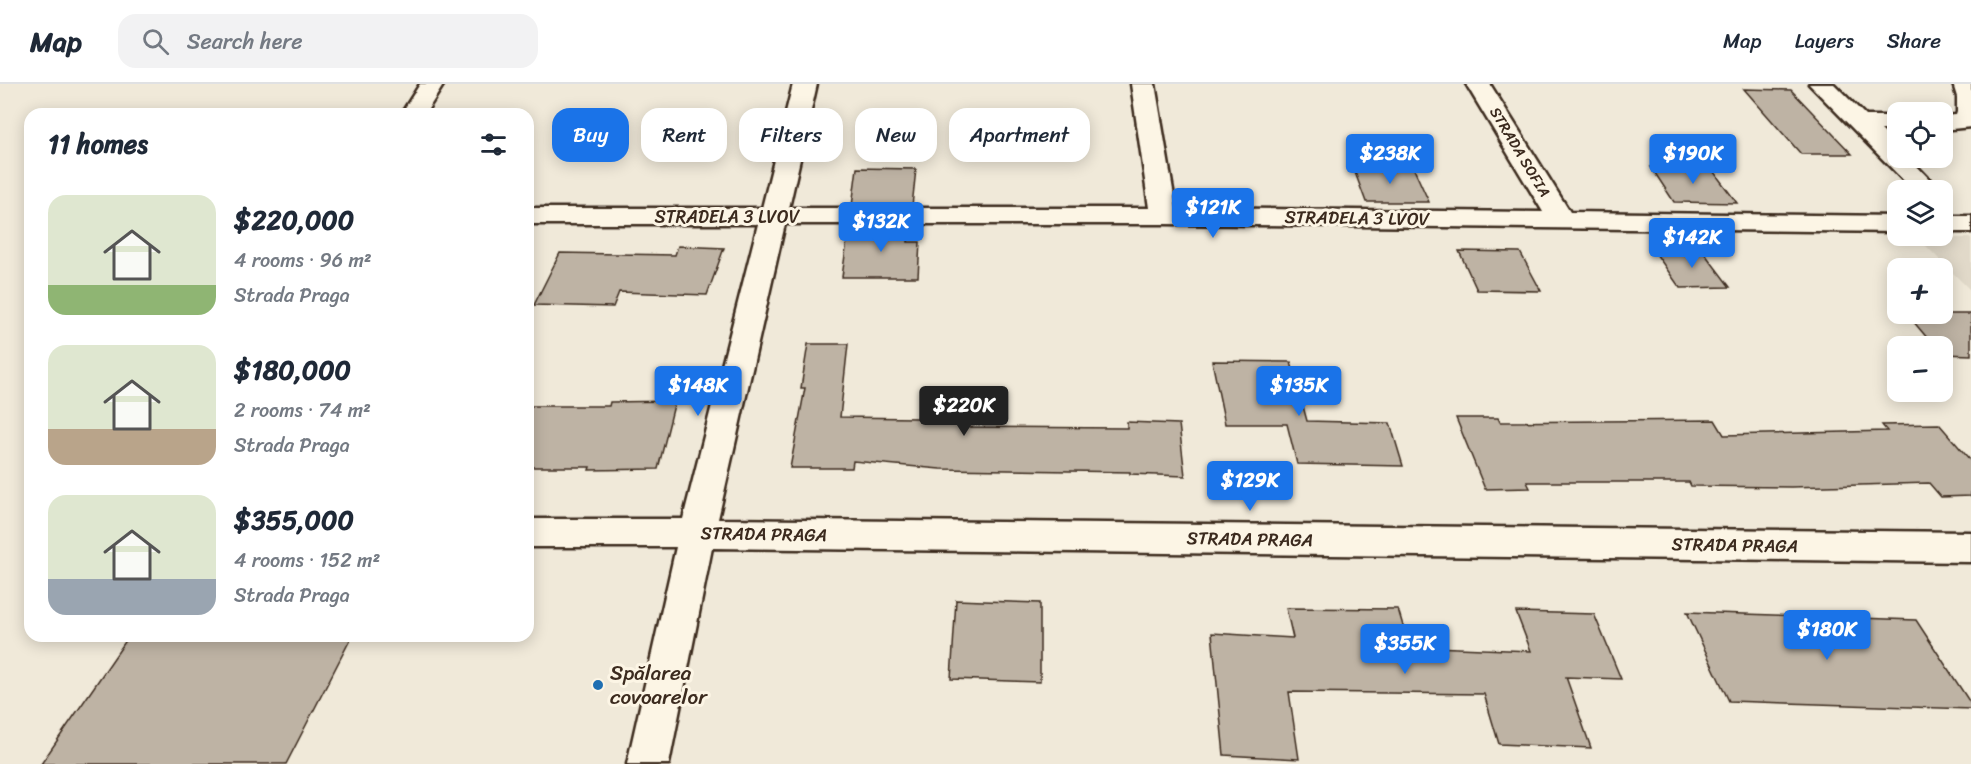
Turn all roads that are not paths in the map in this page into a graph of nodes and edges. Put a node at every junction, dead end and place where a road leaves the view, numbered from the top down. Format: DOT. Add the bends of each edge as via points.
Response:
graph roads {
  1 [pos="432,84"];
  2 [pos="805,84"];
  3 [pos="1143,84"];
  4 [pos="1479,84"];
  5 [pos="1821,84"];
  6 [pos="1965,84"];
  7 [pos="417,108"];
  8 [pos="1953,122"];
  9 [pos="1860,123"];
  10 [pos="1887,123"];
  11 [pos="1917,180"];
  12 [pos="534,216"];
  13 [pos="1164,216"];
  14 [pos="771,218"];
  15 [pos="1562,220"];
  16 [pos="1887,224"];
  17 [pos="534,533"];
  18 [pos="697,533"];
  19 [pos="1971,547"];
  20 [pos="648,764"];
  1 -- 7 [label="street"];
  2 -- 14 [label="street"];
  3 -- 13 [label="street"];
  4 -- 15 [label="street, STRADA SOFIA"];
  5 -- 9 [label="street"];
  6 -- 8 [label="street" via="1970,91 1971,114 1966,121"];
  9 -- 10 [label="street"];
  9 -- 11 [label="street"];
  12 -- 14 [label="street, STRADELA 3 LVOV"];
  13 -- 14 [label="street, STRADELA 3 LVOV"];
  13 -- 15 [label="street, STRADELA 3 LVOV"];
  14 -- 18 [label="street"];
  15 -- 16 [label="street, STRADELA 3 LVOV"];
  17 -- 18 [label="street, STRADA PRAGA"];
  18 -- 19 [label="street, STRADA PRAGA"];
  18 -- 20 [label="street"];
}
